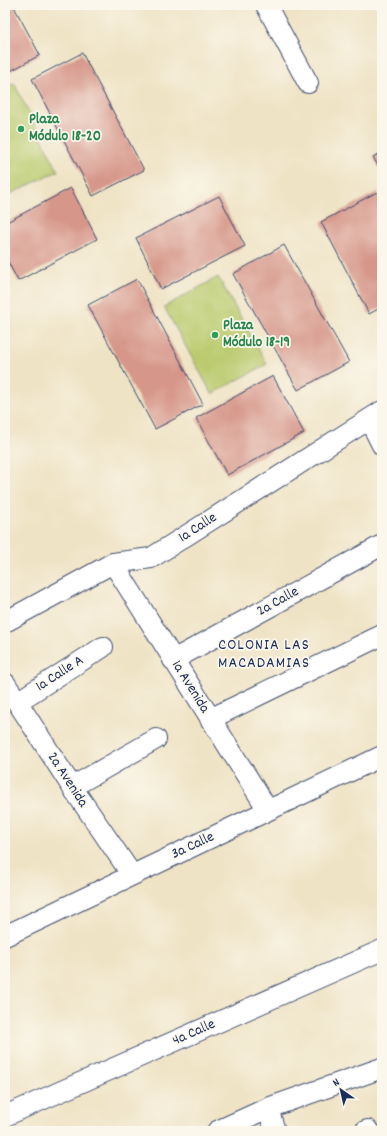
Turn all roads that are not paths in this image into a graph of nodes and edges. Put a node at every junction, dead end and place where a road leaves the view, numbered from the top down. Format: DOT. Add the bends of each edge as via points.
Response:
graph roads {
  1 [pos="266,5"];
  2 [pos="308,83"];
  3 [pos="375,415"];
  4 [pos="382,445"];
  5 [pos="382,545"];
  6 [pos="113,563"];
  7 [pos="5,622"];
  8 [pos="382,635"];
  9 [pos="103,647"];
  10 [pos="173,660"];
  11 [pos="5,683"];
  12 [pos="17,702"];
  13 [pos="210,719"];
  14 [pos="156,738"];
  15 [pos="382,756"];
  16 [pos="72,787"];
  17 [pos="268,810"];
  18 [pos="132,875"];
  19 [pos="5,936"];
  20 [pos="382,950"];
  21 [pos="382,1068"];
  22 [pos="268,1108"];
  23 [pos="5,1116"];
  24 [pos="217,1131"];
  25 [pos="275,1131"];
  1 -- 2 [label="street"];
  3 -- 4 [label="street"];
  3 -- 6 [label="street, 1a Calle" via="151,558"];
  5 -- 10 [label="street, 2a Calle"];
  6 -- 7 [label="street, 1a Calle"];
  6 -- 10 [label="street, 1a Avenida"];
  8 -- 13 [label="street"];
  9 -- 12 [label="street, 1a Calle A"];
  10 -- 13 [label="street, 1a Avenida"];
  11 -- 12 [label="street, 2a Avenida"];
  12 -- 16 [label="street, 2a Avenida"];
  13 -- 17 [label="street, 1a Avenida"];
  14 -- 16 [label="street"];
  15 -- 17 [label="street, 3a Calle"];
  16 -- 18 [label="street, 2a Avenida"];
  17 -- 18 [label="street, 3a Calle"];
  18 -- 19 [label="street, 3a Calle"];
  20 -- 23 [label="street, 4a Calle"];
  21 -- 22 [label="street"];
  22 -- 24 [label="street"];
  22 -- 25 [label="street"];
}
